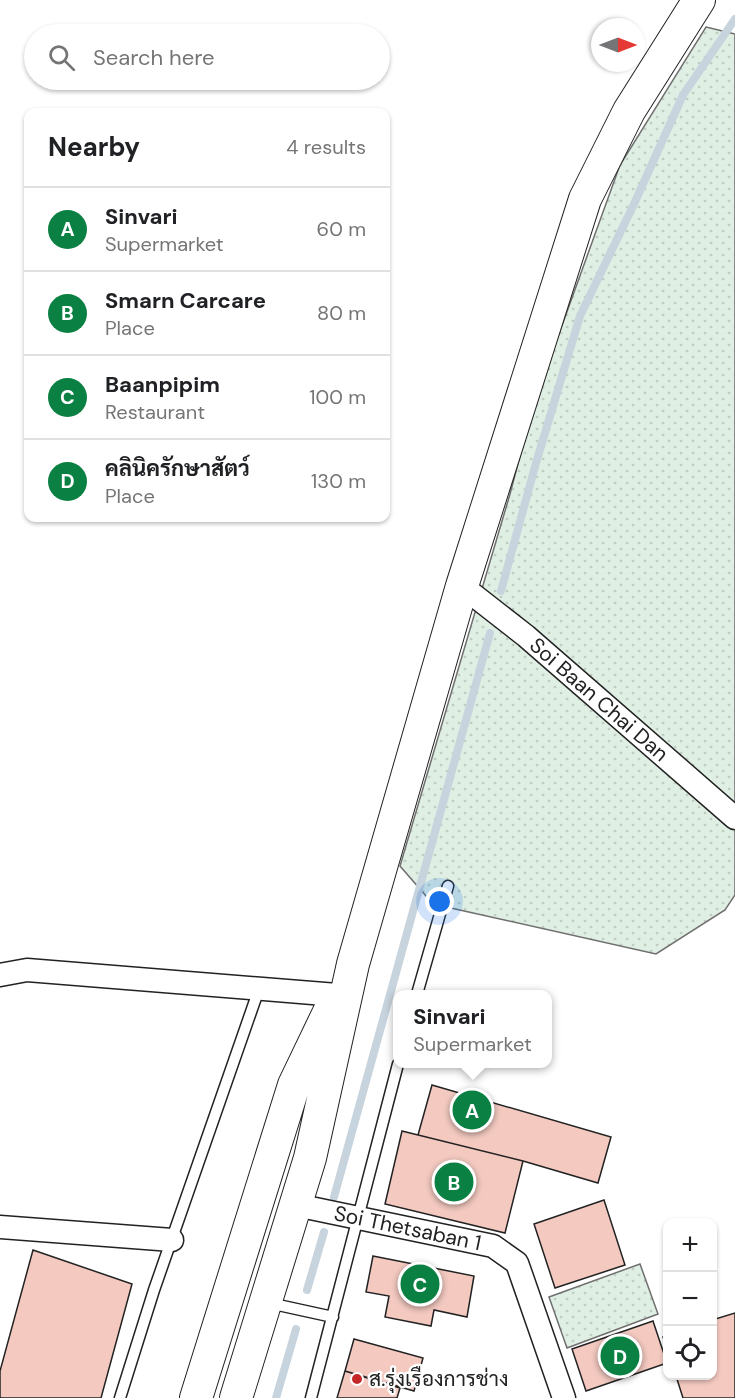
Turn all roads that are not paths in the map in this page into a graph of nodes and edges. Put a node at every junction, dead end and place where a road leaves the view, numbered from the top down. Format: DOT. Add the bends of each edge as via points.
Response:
graph roads {
  1 [pos="699,0"];
  2 [pos="462,586"];
  3 [pos="735,818"];
  4 [pos="448,886"];
  5 [pos="353,964"];
  6 [pos="0,975"];
  7 [pos="259,989"];
  8 [pos="418,990"];
  9 [pos="337,995"];
  10 [pos="397,1068"];
  11 [pos="296,1205"];
  12 [pos="358,1217"];
  13 [pos="0,1227"];
  14 [pos="172,1240"];
  15 [pos="266,1302"];
  16 [pos="333,1317"];
  17 [pos="120,1398"];
  18 [pos="196,1398"];
  19 [pos="236,1398"];
  20 [pos="311,1398"];
  21 [pos="564,1398"];
  1 -- 2 [label="main road" via="628,111 585,198"];
  2 -- 3 [label="street, Soi Baan Chai Dan" via="526,636"];
  2 -- 5 [label="main road"];
  4 -- 8 [label="lane"];
  5 -- 9 [label="main road"];
  5 -- 11 [label="main road"];
  6 -- 7 [label="street" via="27,970"];
  7 -- 9 [label="street"];
  7 -- 14 [label="lane"];
  9 -- 18 [label="main road" via="294,1085"];
  10 -- 12 [label="lane"];
  11 -- 12 [label="street, Soi Thetsaban 1"];
  11 -- 15 [label="main road"];
  12 -- 16 [label="lane"];
  12 -- 21 [label="street, Soi Thetsaban 1" via="493,1246 517,1263"];
  13 -- 14 [label="street"];
  14 -- 17 [label="lane"];
  15 -- 16 [label="lane"];
  15 -- 19 [label="main road"];
  16 -- 20 [label="lane"];
}
